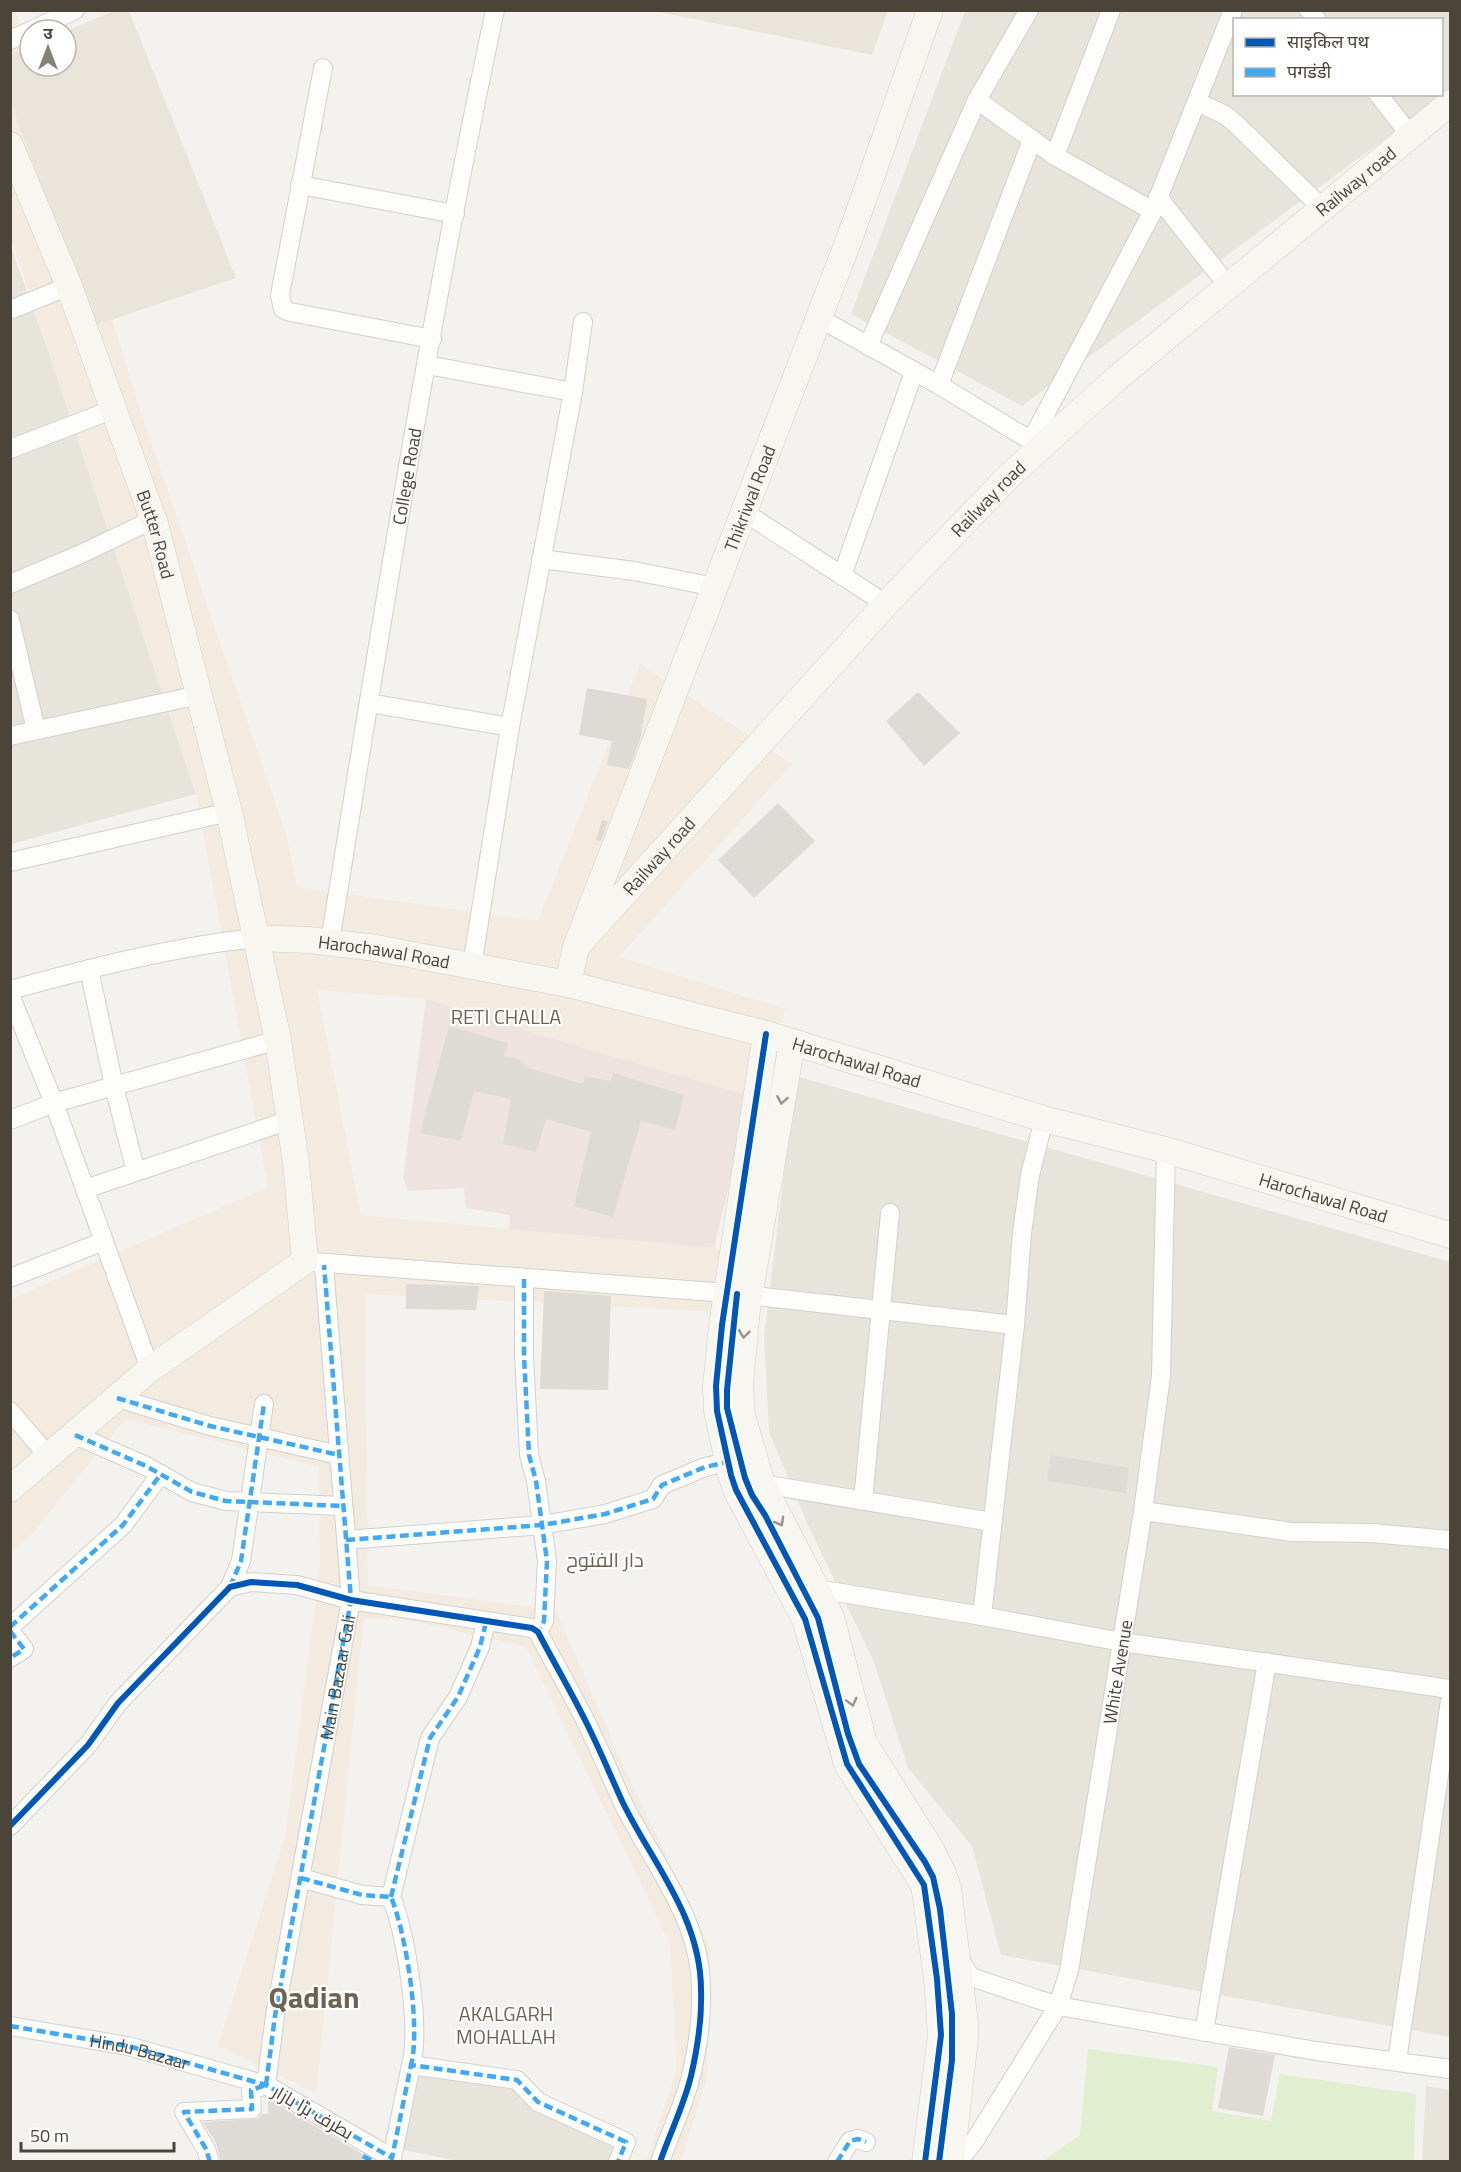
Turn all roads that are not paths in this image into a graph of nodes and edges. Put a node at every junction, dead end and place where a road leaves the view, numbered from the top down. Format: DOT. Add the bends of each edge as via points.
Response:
graph roads {
  1 [pos="75,10"];
  2 [pos="495,10"];
  3 [pos="930,10"];
  4 [pos="1029,10"];
  5 [pos="1111,10"];
  6 [pos="1233,10"];
  7 [pos="58,18"];
  8 [pos="323,68"];
  9 [pos="1380,96"];
  10 [pos="976,100"];
  11 [pos="1197,102"];
  12 [pos="1450,103"];
  13 [pos="1410,135"];
  14 [pos="1032,140"];
  15 [pos="10,145"];
  16 [pos="1055,156"];
  17 [pos="16,174"];
  18 [pos="300,185"];
  19 [pos="1156,204"];
  20 [pos="1322,208"];
  21 [pos="455,214"];
  22 [pos="69,286"];
  23 [pos="1228,286"];
  24 [pos="10,310"];
  25 [pos="819,318"];
  26 [pos="583,322"];
  27 [pos="432,339"];
  28 [pos="868,346"];
  29 [pos="427,365"];
  30 [pos="914,372"];
  31 [pos="939,385"];
  32 [pos="573,392"];
  33 [pos="114,409"];
  34 [pos="1036,444"];
  35 [pos="10,449"];
  36 [pos="744,512"];
  37 [pos="153,519"];
  38 [pos="541,559"];
  39 [pos="842,576"];
  40 [pos="10,584"];
  41 [pos="715,587"];
  42 [pos="886,604"];
  43 [pos="10,620"];
  44 [pos="199,695"];
  45 [pos="369,704"];
  46 [pos="510,728"];
  47 [pos="36,730"];
  48 [pos="10,736"];
  49 [pos="229,812"];
  50 [pos="10,862"];
  51 [pos="255,938"];
  52 [pos="330,942"];
  53 [pos="576,948"];
  54 [pos="472,966"];
  55 [pos="89,969"];
  56 [pos="568,984"];
  57 [pos="10,992"];
  58 [pos="766,1035"];
  59 [pos="278,1040"];
  60 [pos="792,1043"];
  61 [pos="114,1086"];
  62 [pos="54,1103"];
  63 [pos="1044,1119"];
  64 [pos="10,1120"];
  65 [pos="290,1120"];
  66 [pos="1166,1150"];
  67 [pos="136,1172"];
  68 [pos="85,1189"];
  69 [pos="890,1212"];
  70 [pos="1450,1235"];
  71 [pos="104,1241"];
  72 [pos="314,1263"];
  73 [pos="10,1278"];
  74 [pos="524,1279"];
  75 [pos="739,1294"];
  76 [pos="880,1310"];
  77 [pos="1015,1325"];
  78 [pos="150,1369"];
  79 [pos="117,1398"];
  80 [pos="264,1404"];
  81 [pos="10,1411"];
  82 [pos="75,1435"];
  83 [pos="261,1437"];
  84 [pos="339,1455"];
  85 [pos="49,1457"];
  86 [pos="728,1462"];
  87 [pos="161,1474"];
  88 [pos="762,1484"];
  89 [pos="10,1489"];
  90 [pos="736,1490"];
  91 [pos="863,1501"];
  92 [pos="250,1502"];
  93 [pos="343,1506"];
  94 [pos="1143,1511"];
  95 [pos="992,1522"];
  96 [pos="542,1525"];
  97 [pos="346,1540"];
  98 [pos="1450,1540"];
  99 [pos="230,1587"];
  100 [pos="351,1600"];
  101 [pos="816,1605"];
  102 [pos="982,1616"];
  103 [pos="486,1622"];
  104 [pos="10,1627"];
  105 [pos="10,1632"];
  106 [pos="538,1632"];
  107 [pos="1122,1642"];
  108 [pos="10,1658"];
  109 [pos="1267,1662"];
  110 [pos="1450,1689"];
  111 [pos="1450,1701"];
  112 [pos="10,1826"];
  113 [pos="928,1867"];
  114 [pos="301,1878"];
  115 [pos="391,1897"];
  116 [pos="957,1956"];
  117 [pos="1058,2006"];
  118 [pos="10,2026"];
  119 [pos="1204,2032"];
  120 [pos="1397,2061"];
  121 [pos="411,2066"];
  122 [pos="1450,2068"];
  123 [pos="266,2085"];
  124 [pos="866,2142"];
  125 [pos="210,2162"];
  126 [pos="618,2162"];
  127 [pos="660,2162"];
  128 [pos="837,2162"];
  129 [pos="925,2162"];
  130 [pos="951,2162"];
  131 [pos="958,2162"];
  1 -- 7 [label="street"];
  2 -- 21 [label="street, College Road"];
  3 -- 25 [label="main road, Thikriwal Road"];
  4 -- 10 [label="street"];
  5 -- 16 [label="street"];
  6 -- 11 [label="street"];
  8 -- 18 [label="street"];
  9 -- 13 [label="street"];
  10 -- 14 [label="street"];
  10 -- 28 [label="street"];
  11 -- 19 [label="street"];
  11 -- 20 [label="street" via="1231,119"];
  12 -- 13 [label="main road, Railway road"];
  13 -- 20 [label="main road, Railway road"];
  14 -- 16 [label="street"];
  14 -- 31 [label="street"];
  15 -- 17 [label="main road, Butter Road"];
  16 -- 19 [label="street"];
  17 -- 22 [label="main road, Butter Road"];
  18 -- 21 [label="street"];
  18 -- 27 [label="street" via="280,295 283,309"];
  19 -- 23 [label="street"];
  19 -- 34 [label="street"];
  20 -- 23 [label="main road, Railway road"];
  21 -- 27 [label="street, College Road"];
  22 -- 24 [label="street"];
  22 -- 33 [label="main road, Butter Road"];
  23 -- 34 [label="main road, Railway road"];
  25 -- 28 [label="street"];
  25 -- 36 [label="main road, Thikriwal Road"];
  26 -- 32 [label="street"];
  27 -- 29 [label="street, College Road"];
  28 -- 30 [label="street"];
  29 -- 32 [label="street"];
  29 -- 45 [label="street, College Road"];
  30 -- 31 [label="street"];
  30 -- 39 [label="street"];
  31 -- 34 [label="street"];
  32 -- 38 [label="street"];
  33 -- 35 [label="street"];
  33 -- 37 [label="main road, Butter Road"];
  34 -- 42 [label="main road, Railway road"];
  36 -- 39 [label="street"];
  36 -- 41 [label="main road, Thikriwal Road"];
  37 -- 40 [label="street"];
  37 -- 44 [label="main road, Butter Road"];
  38 -- 41 [label="street"];
  38 -- 46 [label="street"];
  39 -- 42 [label="street"];
  41 -- 53 [label="main road, Thikriwal Road"];
  42 -- 53 [label="main road, Railway road"];
  43 -- 47 [label="street"];
  44 -- 47 [label="street"];
  44 -- 49 [label="main road, Butter Road"];
  45 -- 46 [label="street"];
  45 -- 52 [label="street, College Road"];
  46 -- 54 [label="street"];
  47 -- 48 [label="street"];
  49 -- 50 [label="street"];
  49 -- 51 [label="main road, Butter Road"];
  51 -- 52 [label="main road, Harochawal Road"];
  51 -- 55 [label="street" via="195,946"];
  51 -- 59 [label="main road, Butter Road"];
  52 -- 54 [label="main road, Harochawal Road"];
  53 -- 56 [label="main road, Thikriwal Road"];
  54 -- 56 [label="main road, Harochawal Road"];
  55 -- 57 [label="street"];
  55 -- 61 [label="street"];
  56 -- 58 [label="main road, Harochawal Road"];
  57 -- 62 [label="street"];
  58 -- 60 [label="main road, Harochawal Road"];
  58 -- 75 [label="main road"];
  59 -- 61 [label="street"];
  59 -- 65 [label="main road, Butter Road"];
  60 -- 63 [label="main road, Harochawal Road"];
  60 -- 75 [label="main road, one-way"];
  61 -- 62 [label="street"];
  61 -- 67 [label="street"];
  62 -- 64 [label="street"];
  62 -- 68 [label="street"];
  63 -- 66 [label="main road, Harochawal Road"];
  63 -- 77 [label="street" via="1027,1191"];
  65 -- 67 [label="street"];
  65 -- 72 [label="main road, Butter Road" via="301,1209"];
  66 -- 70 [label="main road, Harochawal Road"];
  66 -- 94 [label="street, White Avenue" via="1161,1376"];
  67 -- 68 [label="street"];
  68 -- 71 [label="street"];
  69 -- 76 [label="street"];
  71 -- 73 [label="street"];
  71 -- 78 [label="street"];
  72 -- 74 [label="street"];
  72 -- 78 [label="main road"];
  72 -- 84 [label="street, Main Bazaar Gali"];
  74 -- 75 [label="street"];
  74 -- 96 [label="street" via="529,1455"];
  75 -- 76 [label="street"];
  75 -- 86 [label="main road" via="722,1324 716,1400"];
  75 -- 88 [label="main road, one-way" via="742,1414"];
  76 -- 77 [label="street"];
  76 -- 91 [label="street"];
  77 -- 95 [label="street"];
  78 -- 79 [label="main road"];
  79 -- 82 [label="main road"];
  79 -- 83 [label="street"];
  80 -- 83 [label="street"];
  81 -- 85 [label="street"];
  82 -- 85 [label="main road"];
  82 -- 87 [label="street"];
  83 -- 84 [label="street"];
  83 -- 92 [label="street"];
  84 -- 93 [label="street, Main Bazaar Gali"];
  85 -- 89 [label="main road"];
  86 -- 90 [label="main road"];
  86 -- 96 [label="street" via="662,1485 653,1499 605,1514"];
  87 -- 92 [label="street" via="192,1492 226,1501"];
  87 -- 104 [label="street" via="123,1525"];
  88 -- 90 [label="street"];
  88 -- 91 [label="street"];
  88 -- 101 [label="main road, one-way"];
  90 -- 101 [label="main road"];
  91 -- 95 [label="street"];
  92 -- 93 [label="street"];
  92 -- 99 [label="street" via="240,1562"];
  93 -- 97 [label="street, Main Bazaar Gali"];
  94 -- 98 [label="street" via="1292,1532"];
  94 -- 107 [label="street, White Avenue"];
  95 -- 102 [label="street"];
  96 -- 97 [label="street"];
  96 -- 106 [label="street" via="547,1562 544,1621"];
  97 -- 100 [label="street, Main Bazaar Gali"];
  99 -- 100 [label="street" via="251,1582 297,1586"];
  99 -- 112 [label="street" via="118,1703 88,1745"];
  100 -- 103 [label="street"];
  100 -- 114 [label="street, Main Bazaar Gali"];
  101 -- 102 [label="street"];
  101 -- 113 [label="main road" via="834,1630 864,1743"];
  102 -- 107 [label="street"];
  103 -- 106 [label="street"];
  103 -- 115 [label="street" via="480,1647 458,1697 429,1738"];
  105 -- 108 [label="street" via="24,1649"];
  106 -- 127 [label="street" via="624,1805 683,1910 700,1970 700,2015 691,2076"];
  107 -- 109 [label="street"];
  107 -- 117 [label="street, White Avenue" via="1069,1971"];
  109 -- 110 [label="street"];
  109 -- 119 [label="street"];
  111 -- 120 [label="street"];
  113 -- 116 [label="main road" via="948,1888"];
  113 -- 129 [label="main road" via="927,1894 941,2035"];
  114 -- 115 [label="street" via="362,1895"];
  114 -- 123 [label="street, Main Bazaar Gali"];
  115 -- 121 [label="street" via="399,1915 412,1995 415,2052"];
  116 -- 117 [label="street" via="971,1977"];
  116 -- 130 [label="main road" via="965,2039"];
  117 -- 119 [label="street"];
  117 -- 131 [label="street, White Avenue"];
  118 -- 123 [label="street, Hindu Bazaar" via="128,2046"];
  119 -- 120 [label="street"];
  120 -- 122 [label="street"];
  121 -- 123 [label="street, بطرف بڑا بازار" via="392,2158"];
  121 -- 126 [label="street" via="517,2080 538,2102 626,2142"];
  123 -- 125 [label="street" via="251,2090 252,2109 184,2112"];
  124 -- 128 [label="street" via="850,2141"];
}
